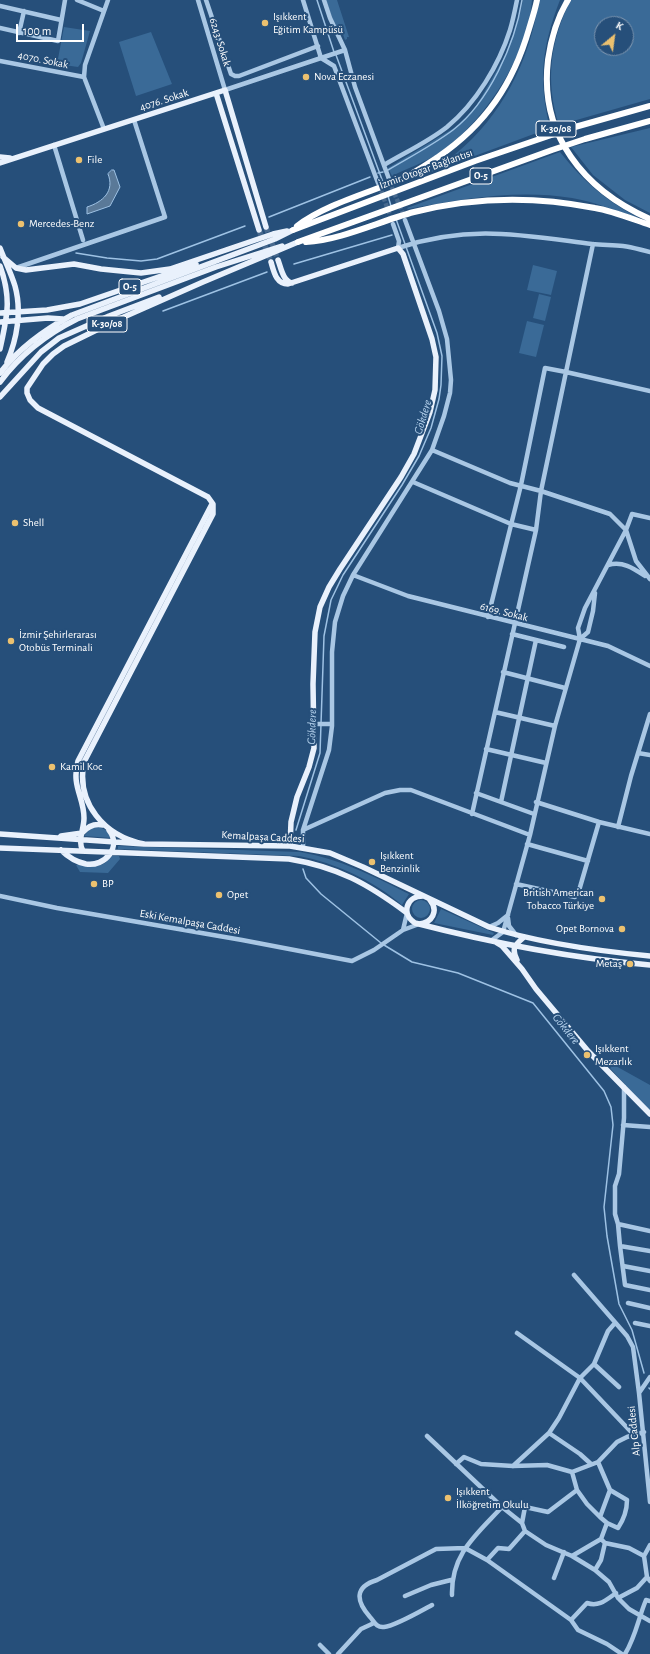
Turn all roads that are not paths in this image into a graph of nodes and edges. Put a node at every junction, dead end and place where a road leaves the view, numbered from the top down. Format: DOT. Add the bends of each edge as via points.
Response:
graph roads {
  1 [pos="65,0"];
  2 [pos="77,0"];
  3 [pos="108,0"];
  4 [pos="198,0"];
  5 [pos="206,0"];
  6 [pos="303,0"];
  7 [pos="324,0"];
  8 [pos="517,0"];
  9 [pos="537,0"];
  10 [pos="568,0"];
  11 [pos="0,6"];
  12 [pos="24,11"];
  13 [pos="104,11"];
  14 [pos="61,20"];
  15 [pos="0,28"];
  16 [pos="19,33"];
  17 [pos="318,46"];
  18 [pos="345,50"];
  19 [pos="322,58"];
  20 [pos="0,61"];
  21 [pos="84,77"];
  22 [pos="225,90"];
  23 [pos="216,93"];
  24 [pos="650,106"];
  25 [pos="134,120"];
  26 [pos="650,120"];
  27 [pos="104,129"];
  28 [pos="54,146"];
  29 [pos="0,158"];
  30 [pos="12,158"];
  31 [pos="0,164"];
  32 [pos="384,165"];
  33 [pos="389,179"];
  34 [pos="378,183"];
  35 [pos="650,219"];
  36 [pos="405,220"];
  37 [pos="393,224"];
  38 [pos="650,225"];
  39 [pos="266,228"];
  40 [pos="259,230"];
  41 [pos="293,230"];
  42 [pos="83,240"];
  43 [pos="298,242"];
  44 [pos="414,243"];
  45 [pos="594,244"];
  46 [pos="0,248"];
  47 [pos="398,248"];
  48 [pos="650,252"];
  49 [pos="211,256"];
  50 [pos="3,257"];
  51 [pos="278,260"];
  52 [pos="271,262"];
  53 [pos="215,265"];
  54 [pos="0,266"];
  55 [pos="16,268"];
  56 [pos="203,282"];
  57 [pos="292,283"];
  58 [pos="0,313"];
  59 [pos="96,321"];
  60 [pos="0,322"];
  61 [pos="0,349"];
  62 [pos="566,372"];
  63 [pos="0,373"];
  64 [pos="0,383"];
  65 [pos="650,391"];
  66 [pos="0,397"];
  67 [pos="432,450"];
  68 [pos="413,482"];
  69 [pos="521,485"];
  70 [pos="541,491"];
  71 [pos="213,504"];
  72 [pos="650,518"];
  73 [pos="511,524"];
  74 [pos="536,530"];
  75 [pos="626,530"];
  76 [pos="608,565"];
  77 [pos="353,575"];
  78 [pos="649,578"];
  79 [pos="596,590"];
  80 [pos="488,617"];
  81 [pos="514,624"];
  82 [pos="512,634"];
  83 [pos="580,639"];
  84 [pos="536,640"];
  85 [pos="564,647"];
  86 [pos="650,666"];
  87 [pos="503,672"];
  88 [pos="528,679"];
  89 [pos="565,688"];
  90 [pos="495,712"];
  91 [pos="650,714"];
  92 [pos="519,717"];
  93 [pos="313,724"];
  94 [pos="332,724"];
  95 [pos="555,726"];
  96 [pos="486,749"];
  97 [pos="638,753"];
  98 [pos="511,754"];
  99 [pos="650,755"];
  100 [pos="546,763"];
  101 [pos="476,793"];
  102 [pos="501,802"];
  103 [pos="536,802"];
  104 [pos="472,814"];
  105 [pos="534,814"];
  106 [pos="599,822"];
  107 [pos="106,827"];
  108 [pos="618,827"];
  109 [pos="303,830"];
  110 [pos="82,833"];
  111 [pos="0,834"];
  112 [pos="650,834"];
  113 [pos="530,835"];
  114 [pos="48,838"];
  115 [pos="80,840"];
  116 [pos="114,842"];
  117 [pos="144,844"];
  118 [pos="527,844"];
  119 [pos="290,846"];
  120 [pos="0,848"];
  121 [pos="303,848"];
  122 [pos="60,850"];
  123 [pos="83,851"];
  124 [pos="111,852"];
  125 [pos="588,861"];
  126 [pos="516,884"];
  127 [pos="0,896"];
  128 [pos="426,897"];
  129 [pos="407,913"];
  130 [pos="508,915"];
  131 [pos="419,924"];
  132 [pos="489,927"];
  133 [pos="403,930"];
  134 [pos="503,932"];
  135 [pos="517,936"];
  136 [pos="524,937"];
  137 [pos="492,940"];
  138 [pos="515,945"];
  139 [pos="650,956"];
  140 [pos="650,965"];
  141 [pos="522,969"];
  142 [pos="624,1087"];
  143 [pos="650,1114"];
  144 [pos="623,1125"];
  145 [pos="650,1127"];
  146 [pos="618,1224"];
  147 [pos="650,1231"];
  148 [pos="620,1246"];
  149 [pos="650,1251"];
  150 [pos="622,1266"];
  151 [pos="650,1270"];
  152 [pos="574,1275"];
  153 [pos="650,1290"];
  154 [pos="628,1303"];
  155 [pos="650,1308"];
  156 [pos="615,1323"];
  157 [pos="635,1323"];
  158 [pos="650,1326"];
  159 [pos="518,1334"];
  160 [pos="594,1364"];
  161 [pos="650,1377"];
  162 [pos="580,1378"];
  163 [pos="619,1387"];
  164 [pos="639,1393"];
  165 [pos="644,1432"];
  166 [pos="549,1433"];
  167 [pos="634,1435"];
  168 [pos="426,1436"];
  169 [pos="598,1462"];
  170 [pos="648,1463"];
  171 [pos="456,1464"];
  172 [pos="591,1464"];
  173 [pos="513,1466"];
  174 [pos="572,1472"];
  175 [pos="577,1490"];
  176 [pos="610,1490"];
  177 [pos="650,1502"];
  178 [pos="502,1507"];
  179 [pos="525,1507"];
  180 [pos="600,1517"];
  181 [pos="522,1523"];
  182 [pos="606,1523"];
  183 [pos="525,1531"];
  184 [pos="601,1539"];
  185 [pos="605,1544"];
  186 [pos="650,1545"];
  187 [pos="465,1548"];
  188 [pos="564,1552"];
  189 [pos="572,1556"];
  190 [pos="644,1556"];
  191 [pos="487,1560"];
  192 [pos="595,1570"];
  193 [pos="554,1578"];
  194 [pos="648,1579"];
  195 [pos="451,1580"];
  196 [pos="452,1595"];
  197 [pos="405,1596"];
  198 [pos="617,1596"];
  199 [pos="650,1601"];
  200 [pos="432,1605"];
  201 [pos="640,1616"];
  202 [pos="571,1620"];
  203 [pos="650,1621"];
  204 [pos="374,1623"];
  205 [pos="320,1645"];
  206 [pos="329,1654"];
  207 [pos="338,1654"];
  208 [pos="622,1654"];
  209 [pos="625,1654"];
  1 -- 14 [label="street"];
  2 -- 13 [label="street"];
  3 -- 13 [label="street"];
  4 -- 22 [label="street, 6243. Sokak"];
  5 -- 17 [label="street" via="231,74 234,76"];
  6 -- 17 [label="street"];
  7 -- 18 [label="street"];
  8 -- 32 [label="street" via="510,30 499,55 491,72 466,109 445,128"];
  9 -- 41 [label="highway" via="517,64 504,88 485,117 455,146 401,179 320,212"];
  10 -- 35 [label="highway, K-30/08" via="554,32 547,68 549,105 560,139 576,165 592,182 614,199"];
  11 -- 12 [label="street"];
  12 -- 14 [label="street"];
  12 -- 16 [label="street"];
  13 -- 21 [label="street" via="85,65"];
  14 -- 16 [label="street" via="58,41"];
  15 -- 16 [label="street"];
  17 -- 19 [label="street"];
  18 -- 19 [label="street, 4076. Sokak"];
  18 -- 32 [label="street" via="355,87"];
  19 -- 22 [label="street, 4076. Sokak"];
  19 -- 34 [label="street" via="334,66"];
  20 -- 21 [label="street, 4070. Sokak"];
  21 -- 27 [label="street"];
  22 -- 23 [label="main road, 4076. Sokak"];
  22 -- 39 [label="main road"];
  23 -- 25 [label="main road, 4076. Sokak"];
  23 -- 40 [label="main road"];
  24 -- 41 [label="highway, İzmir Otogar Bağlantısı / O-5" via="575,127 475,161"];
  25 -- 27 [label="main road, 4076. Sokak"];
  25 -- 55 [label="street" via="165,217"];
  26 -- 43 [label="highway, O-5" via="552,150"];
  27 -- 28 [label="main road, 4076. Sokak"];
  28 -- 30 [label="main road, 4076. Sokak"];
  28 -- 42 [label="street"];
  29 -- 30 [label="main road, 4076. Sokak"];
  30 -- 31 [label="main road, 4076. Sokak"];
  32 -- 33 [label="street"];
  36 -- 44 [label="street"];
  37 -- 47 [label="street" via="399,241"];
  38 -- 43 [label="highway, K-30/08" via="596,208 542,200 486,200 414,212 325,239"];
  41 -- 49 [label="main road" via="275,233"];
  41 -- 53 [label="main road, İzmir Otogar Bağlantısı"];
  43 -- 53 [label="main road"];
  43 -- 56 [label="main road, K-30/08"];
  44 -- 45 [label="street" via="449,235 493,233"];
  44 -- 47 [label="street"];
  44 -- 67 [label="street" via="439,311 449,356 450,393"];
  45 -- 48 [label="street" via="624,246"];
  45 -- 62 [label="street"];
  46 -- 50 [label="main road"];
  47 -- 57 [label="main road"];
  47 -- 93 [label="main road" via="403,254 432,339 436,357 435,390 430,412 414,454 340,569 320,607 315,632"];
  49 -- 55 [label="main road" via="170,269 141,273 71,264 30,270"];
  49 -- 58 [label="main road, O-5" via="186,268 91,301 47,310"];
  50 -- 55 [label="main road"];
  50 -- 64 [label="main road" via="15,288 18,317 13,344"];
  51 -- 57 [label="main road" via="286,281"];
  52 -- 57 [label="main road" via="280,282"];
  53 -- 63 [label="main road" via="66,318 27,345"];
  53 -- 64 [label="main road" via="67,324 27,352"];
  54 -- 61 [label="main road" via="8,298"];
  56 -- 59 [label="main road"];
  56 -- 71 [label="main road, K-30/08" via="68,344 47,359 27,388 29,399 38,408 208,497"];
  59 -- 60 [label="main road" via="79,322 48,318"];
  59 -- 66 [label="main road" via="59,338 43,350"];
  62 -- 65 [label="street"];
  62 -- 69 [label="street" via="545,368"];
  62 -- 70 [label="street"];
  67 -- 68 [label="street"];
  67 -- 69 [label="street" via="510,483"];
  68 -- 73 [label="street"];
  68 -- 77 [label="street"];
  69 -- 70 [label="street"];
  69 -- 73 [label="street"];
  70 -- 74 [label="street"];
  70 -- 75 [label="street" via="610,514"];
  71 -- 107 [label="main road" via="212,514 84,762 82,780 86,796 93,813"];
  71 -- 110 [label="main road" via="78,761 76,782 84,812"];
  72 -- 75 [label="street" via="632,514"];
  73 -- 74 [label="street"];
  73 -- 80 [label="street"];
  74 -- 81 [label="street"];
  75 -- 76 [label="street"];
  75 -- 78 [label="street" via="636,561"];
  76 -- 78 [label="street" via="616,563 629,566"];
  76 -- 79 [label="street"];
  77 -- 80 [label="street, 6169. Sokak" via="408,596"];
  77 -- 94 [label="street" via="335,622 332,652"];
  79 -- 83 [label="street" via="588,632"];
  79 -- 83 [label="street" via="585,608 578,628"];
  80 -- 81 [label="street, 6169. Sokak"];
  81 -- 82 [label="street"];
  81 -- 83 [label="street, 6169. Sokak"];
  82 -- 84 [label="street, 6169. Sokak"];
  82 -- 87 [label="street"];
  83 -- 86 [label="street, 6169. Sokak" via="608,646"];
  83 -- 89 [label="street"];
  84 -- 85 [label="street, 6169. Sokak"];
  84 -- 88 [label="street"];
  87 -- 88 [label="street"];
  87 -- 90 [label="street"];
  88 -- 89 [label="street"];
  88 -- 92 [label="street"];
  89 -- 95 [label="street"];
  90 -- 92 [label="street"];
  90 -- 96 [label="street"];
  91 -- 97 [label="street"];
  92 -- 95 [label="street"];
  92 -- 98 [label="street"];
  93 -- 94 [label="street"];
  93 -- 119 [label="main road" via="314,748 297,797 291,822"];
  94 -- 109 [label="street" via="328,750"];
  95 -- 100 [label="street"];
  96 -- 98 [label="street"];
  96 -- 101 [label="street"];
  97 -- 99 [label="street"];
  97 -- 108 [label="street"];
  98 -- 100 [label="street"];
  98 -- 102 [label="street"];
  100 -- 103 [label="street"];
  101 -- 102 [label="street"];
  101 -- 104 [label="street"];
  102 -- 105 [label="street"];
  103 -- 105 [label="street"];
  103 -- 106 [label="street"];
  104 -- 109 [label="street" via="411,790 400,790 385,793"];
  104 -- 113 [label="street"];
  105 -- 113 [label="street"];
  106 -- 108 [label="street"];
  106 -- 125 [label="street"];
  107 -- 110 [label="main road" via="97,824 86,828"];
  107 -- 116 [label="main road"];
  107 -- 117 [label="main road" via="130,840"];
  108 -- 112 [label="street"];
  109 -- 121 [label="street"];
  110 -- 114 [label="main road"];
  110 -- 115 [label="main road"];
  111 -- 114 [label="main road, Kemalpaşa Caddesi"];
  113 -- 118 [label="street"];
  114 -- 115 [label="main road, Kemalpaşa Caddesi"];
  115 -- 116 [label="main road, Kemalpaşa Caddesi"];
  115 -- 123 [label="main road"];
  116 -- 117 [label="main road, Kemalpaşa Caddesi"];
  116 -- 124 [label="main road"];
  117 -- 119 [label="main road, Kemalpaşa Caddesi"];
  118 -- 125 [label="street"];
  118 -- 126 [label="street"];
  119 -- 121 [label="main road, Kemalpaşa Caddesi"];
  120 -- 122 [label="main road, Kemalpaşa Caddesi"];
  121 -- 128 [label="main road, Kemalpaşa Caddesi" via="330,853"];
  122 -- 123 [label="main road, Kemalpaşa Caddesi"];
  122 -- 124 [label="main road" via="76,861 94,864 102,862"];
  123 -- 124 [label="main road, Kemalpaşa Caddesi"];
  124 -- 129 [label="main road, Kemalpaşa Caddesi" via="275,858 313,863 353,878"];
  125 -- 126 [label="street" via="578,894 574,897"];
  126 -- 130 [label="street"];
  127 -- 133 [label="street, Eski Kemalpaşa Caddesi" via="352,961 374,950"];
  128 -- 129 [label="main road" via="413,898 408,904"];
  128 -- 131 [label="main road" via="434,907 433,916 428,922"];
  128 -- 132 [label="main road, Kemalpaşa Caddesi"];
  129 -- 131 [label="main road" via="411,921"];
  129 -- 133 [label="street"];
  130 -- 132 [label="street"];
  130 -- 134 [label="street"];
  130 -- 135 [label="street" via="509,926"];
  131 -- 133 [label="street, Eski Kemalpaşa Caddesi"];
  131 -- 137 [label="main road"];
  132 -- 134 [label="main road, Kemalpaşa Caddesi"];
  134 -- 135 [label="main road, Kemalpaşa Caddesi"];
  134 -- 137 [label="street"];
  135 -- 136 [label="main road, Kemalpaşa Caddesi"];
  136 -- 138 [label="main road"];
  136 -- 139 [label="main road, Kemalpaşa Caddesi"];
  137 -- 138 [label="main road"];
  137 -- 141 [label="main road" via="502,946"];
  138 -- 140 [label="main road" via="602,961"];
  138 -- 141 [label="main road" via="514,953"];
  141 -- 142 [label="main road" via="588,1051"];
  142 -- 143 [label="main road"];
  142 -- 144 [label="street"];
  144 -- 145 [label="street"];
  144 -- 146 [label="street" via="619,1174 615,1186 615,1214"];
  146 -- 147 [label="street"];
  146 -- 148 [label="street"];
  148 -- 149 [label="street"];
  148 -- 150 [label="street"];
  150 -- 151 [label="street"];
  150 -- 153 [label="street" via="625,1285"];
  152 -- 156 [label="street"];
  154 -- 155 [label="street"];
  156 -- 160 [label="street" via="608,1331"];
  156 -- 164 [label="street" via="633,1347"];
  157 -- 158 [label="street"];
  159 -- 162 [label="street"];
  160 -- 162 [label="street"];
  160 -- 163 [label="street"];
  161 -- 164 [label="street, Alp Caddesi"];
  162 -- 166 [label="street"];
  162 -- 167 [label="street"];
  164 -- 165 [label="street, Alp Caddesi"];
  165 -- 167 [label="street"];
  165 -- 170 [label="street, Alp Caddesi"];
  166 -- 172 [label="street"];
  166 -- 173 [label="street"];
  167 -- 169 [label="street" via="617,1442"];
  168 -- 171 [label="street"];
  169 -- 172 [label="street"];
  169 -- 176 [label="street"];
  170 -- 177 [label="street, Alp Caddesi"];
  171 -- 173 [label="street" via="464,1457 481,1464"];
  171 -- 178 [label="street"];
  172 -- 174 [label="street"];
  173 -- 174 [label="street" via="548,1465"];
  174 -- 175 [label="street"];
  175 -- 179 [label="street" via="548,1512"];
  175 -- 180 [label="street"];
  176 -- 180 [label="street"];
  176 -- 182 [label="street" via="627,1500 627,1509 618,1528"];
  178 -- 179 [label="street"];
  178 -- 181 [label="street"];
  178 -- 187 [label="street"];
  179 -- 181 [label="street"];
  180 -- 182 [label="street"];
  181 -- 183 [label="street"];
  182 -- 184 [label="street"];
  183 -- 188 [label="street" via="546,1545"];
  183 -- 191 [label="street" via="509,1549 498,1548"];
  184 -- 185 [label="street"];
  184 -- 189 [label="street"];
  185 -- 190 [label="street" via="629,1548"];
  185 -- 192 [label="street" via="601,1560"];
  186 -- 190 [label="street"];
  187 -- 191 [label="street"];
  187 -- 195 [label="street"];
  187 -- 204 [label="street" via="436,1549 363,1586 359,1603"];
  188 -- 189 [label="street"];
  188 -- 193 [label="street"];
  189 -- 192 [label="street"];
  190 -- 194 [label="street"];
  191 -- 202 [label="street"];
  192 -- 198 [label="street" via="609,1582"];
  194 -- 198 [label="street" via="637,1588"];
  195 -- 196 [label="street"];
  195 -- 197 [label="street"];
  198 -- 201 [label="street"];
  198 -- 202 [label="street" via="602,1603 587,1603"];
  199 -- 201 [label="street" via="646,1600"];
  200 -- 204 [label="street" via="384,1627"];
  201 -- 203 [label="street"];
  201 -- 209 [label="street" via="633,1641"];
  202 -- 208 [label="street" via="578,1630"];
  204 -- 207 [label="street" via="361,1629"];
  205 -- 206 [label="street"];
}
